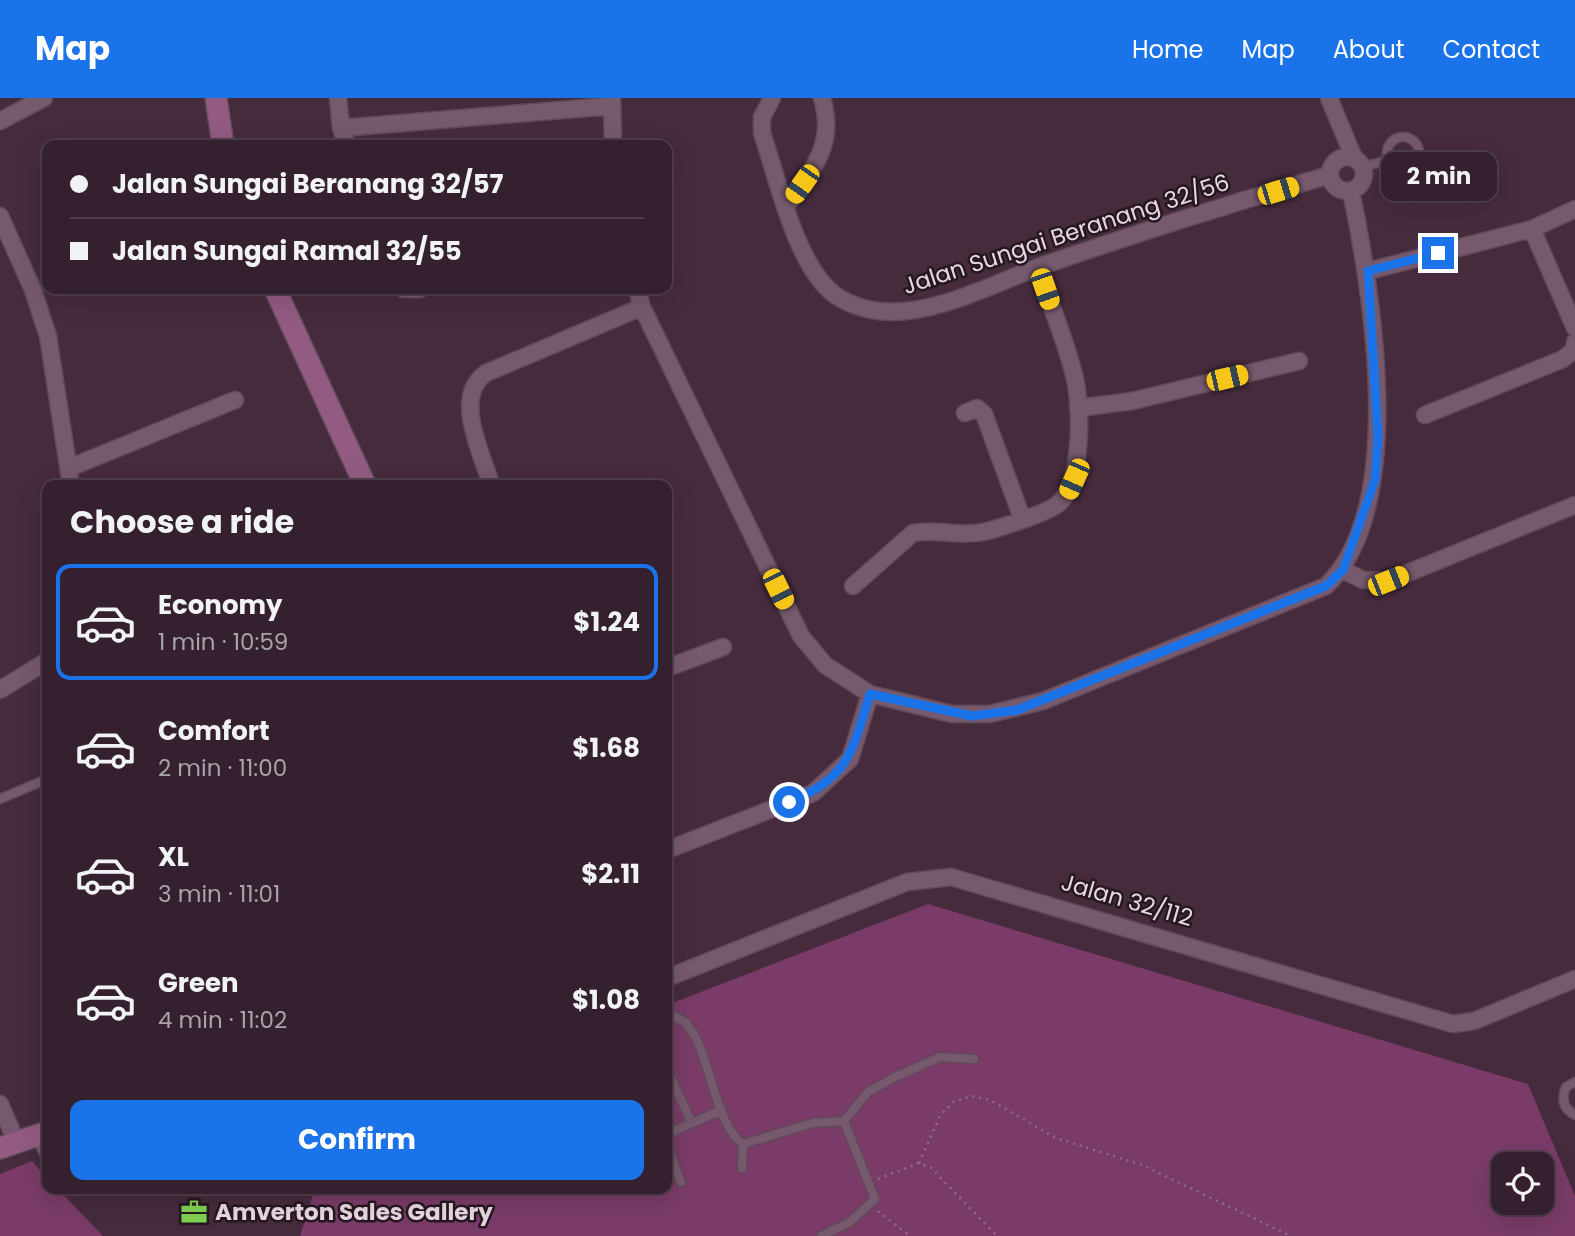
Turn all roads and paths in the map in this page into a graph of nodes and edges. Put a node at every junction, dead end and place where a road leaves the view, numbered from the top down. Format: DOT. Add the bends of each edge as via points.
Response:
graph roads {
  1 [pos="44,98"];
  2 [pos="216,98"];
  3 [pos="338,98"];
  4 [pos="772,98"];
  5 [pos="822,98"];
  6 [pos="1329,98"];
  7 [pos="611,102"];
  8 [pos="0,121"];
  9 [pos="341,128"];
  10 [pos="222,140"];
  11 [pos="345,140"];
  12 [pos="613,140"];
  13 [pos="1388,160"];
  14 [pos="1359,163"];
  15 [pos="1330,176"];
  16 [pos="1351,191"];
  17 [pos="787,205"];
  18 [pos="1575,209"];
  19 [pos="0,216"];
  20 [pos="1532,229"];
  21 [pos="1037,268"];
  22 [pos="1368,271"];
  23 [pos="40,287"];
  24 [pos="277,294"];
  25 [pos="638,294"];
  26 [pos="642,307"];
  27 [pos="1575,328"];
  28 [pos="1575,342"];
  29 [pos="1298,361"];
  30 [pos="235,400"];
  31 [pos="1079,408"];
  32 [pos="965,413"];
  33 [pos="1425,415"];
  34 [pos="69,468"];
  35 [pos="70,480"];
  36 [pos="363,480"];
  37 [pos="490,480"];
  38 [pos="1575,505"];
  39 [pos="1022,518"];
  40 [pos="1343,570"];
  41 [pos="853,586"];
  42 [pos="723,647"];
  43 [pos="42,664"];
  44 [pos="672,666"];
  45 [pos="0,690"];
  46 [pos="870,694"];
  47 [pos="42,781"];
  48 [pos="0,799"];
  49 [pos="672,848"];
  50 [pos="672,976"];
  51 [pos="1575,979"];
  52 [pos="1552,989"];
  53 [pos="1575,994"];
  54 [pos="672,1014"];
  55 [pos="974,1059"];
  56 [pos="672,1081"];
  57 [pos="1575,1082"];
  58 [pos="0,1104"];
  59 [pos="722,1110"];
  60 [pos="1575,1115"];
  61 [pos="844,1121"];
  62 [pos="692,1123"];
  63 [pos="672,1132"];
  64 [pos="24,1139"];
  65 [pos="743,1144"];
  66 [pos="42,1155"];
  67 [pos="672,1159"];
  68 [pos="919,1163"];
  69 [pos="742,1168"];
  70 [pos="681,1182"];
  71 [pos="868,1182"];
  72 [pos="864,1210"];
  73 [pos="821,1236"];
  74 [pos="910,1236"];
  75 [pos="997,1236"];
  76 [pos="1291,1236"];
  1 -- 8 [label="street"];
  2 -- 10 [label="street"];
  3 -- 9 [label="street"];
  4 -- 17 [label="street, Jalan Sungai Beranang 32/56" via="762,117 762,133"];
  5 -- 17 [label="street" via="828,134"];
  6 -- 14 [label="street"];
  7 -- 9 [label="street"];
  7 -- 12 [label="street"];
  9 -- 11 [label="street"];
  13 -- 13 [label="lane" via="1392,140 1408,137 1415,142 1419,158 1411,167 1396,168"];
  13 -- 14 [label="lane"];
  14 -- 15 [label="street" via="1337,160"];
  14 -- 16 [label="street" via="1364,179"];
  15 -- 16 [label="street" via="1335,186"];
  15 -- 21 [label="street, Jalan Sungai Beranang 32/56"];
  16 -- 22 [label="street"];
  17 -- 21 [label="street, Jalan Sungai Beranang 32/56" via="812,272 835,295 864,310 906,311 961,297"];
  18 -- 20 [label="street"];
  19 -- 23 [label="street"];
  20 -- 22 [label="street"];
  20 -- 27 [label="street"];
  21 -- 31 [label="street" via="1075,376"];
  22 -- 40 [label="street" via="1378,437 1375,480"];
  23 -- 34 [label="street"];
  24 -- 36 [label="street"];
  25 -- 26 [label="street"];
  26 -- 37 [label="street" via="476,380 469,403"];
  26 -- 46 [label="street" via="801,636 825,665"];
  28 -- 33 [label="street" via="1563,359"];
  29 -- 31 [label="street" via="1132,401"];
  30 -- 34 [label="street"];
  31 -- 39 [label="street" via="1074,479 1068,492 1057,505"];
  32 -- 39 [label="street" via="977,408 984,414"];
  34 -- 35 [label="street"];
  38 -- 40 [label="street" via="1388,581 1363,580"];
  39 -- 41 [label="street" via="961,536 913,533"];
  40 -- 46 [label="street" via="1326,586 1017,710 972,716"];
  42 -- 44 [label="street"];
  43 -- 45 [label="street"];
  46 -- 49 [label="street" via="849,759 813,793"];
  47 -- 48 [label="lane"];
  50 -- 52 [label="street, Jalan 32/112" via="907,882 951,877 1453,1024 1474,1021"];
  51 -- 52 [label="street, Jalan 32/112"];
  52 -- 53 [label="street"];
  54 -- 59 [label="lane" via="685,1021 694,1037"];
  55 -- 61 [label="lane" via="940,1057 895,1077 868,1092"];
  56 -- 62 [label="lane"];
  57 -- 60 [label="lane" via="1566,1087 1563,1100"];
  58 -- 64 [label="street"];
  59 -- 62 [label="lane"];
  59 -- 65 [label="lane" via="731,1132"];
  61 -- 65 [label="lane" via="813,1123"];
  61 -- 71 [label="lane"];
  62 -- 63 [label="lane"];
  64 -- 66 [label="lane"];
  65 -- 69 [label="lane"];
  67 -- 70 [label="lane"];
  68 -- 71 [label="path"];
  68 -- 75 [label="path" via="931,1168"];
  68 -- 76 [label="path" via="940,1115 953,1102 972,1096 990,1100 1056,1138 1142,1165"];
  71 -- 72 [label="lane" via="875,1199"];
  72 -- 73 [label="lane"];
  72 -- 74 [label="path" via="885,1214"];
}
